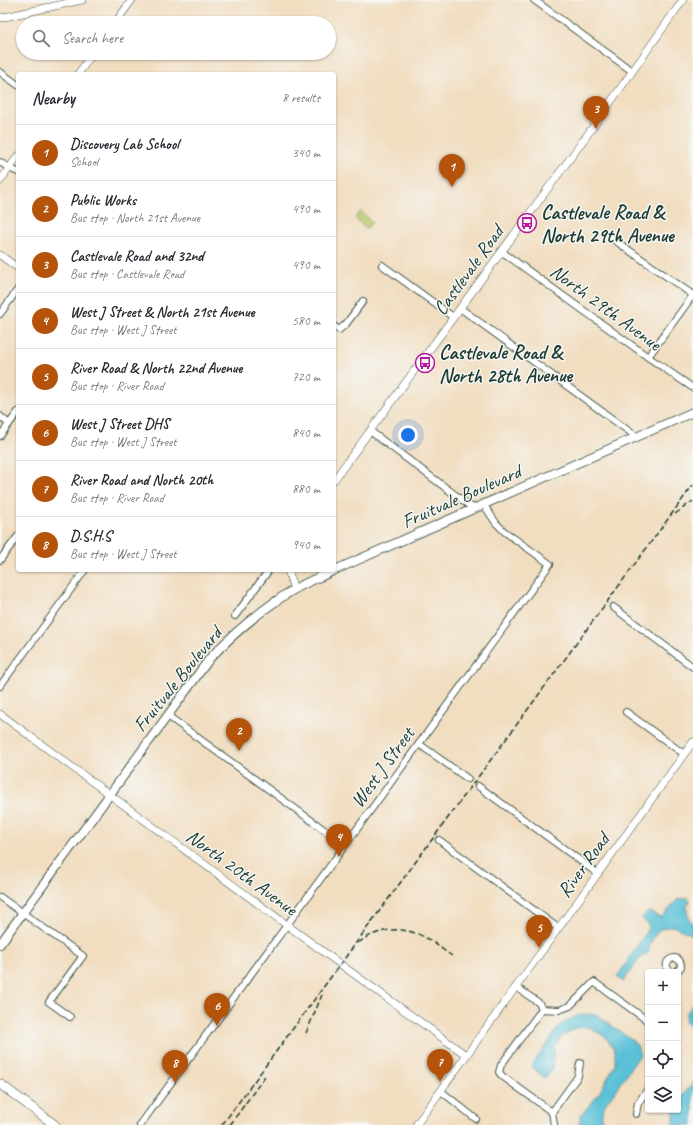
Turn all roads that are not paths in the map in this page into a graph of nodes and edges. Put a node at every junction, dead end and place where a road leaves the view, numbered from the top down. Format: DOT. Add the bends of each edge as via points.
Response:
graph roads {
  1 [pos="82,0"];
  2 [pos="132,0"];
  3 [pos="534,0"];
  4 [pos="683,0"];
  5 [pos="120,16"];
  6 [pos="0,18"];
  7 [pos="88,60"];
  8 [pos="0,72"];
  9 [pos="79,72"];
  10 [pos="632,72"];
  11 [pos="16,84"];
  12 [pos="16,159"];
  13 [pos="0,162"];
  14 [pos="9,168"];
  15 [pos="16,171"];
  16 [pos="0,181"];
  17 [pos="610,237"];
  18 [pos="501,251"];
  19 [pos="0,255"];
  20 [pos="382,265"];
  21 [pos="16,267"];
  22 [pos="16,291"];
  23 [pos="693,295"];
  24 [pos="363,301"];
  25 [pos="460,308"];
  26 [pos="0,314"];
  27 [pos="453,317"];
  28 [pos="337,328"];
  29 [pos="648,358"];
  30 [pos="693,388"];
  31 [pos="693,412"];
  32 [pos="16,415"];
  33 [pos="0,416"];
  34 [pos="9,424"];
  35 [pos="370,431"];
  36 [pos="0,436"];
  37 [pos="637,437"];
  38 [pos="336,477"];
  39 [pos="484,505"];
  40 [pos="474,509"];
  41 [pos="16,539"];
  42 [pos="0,560"];
  43 [pos="336,571"];
  44 [pos="84,572"];
  45 [pos="268,572"];
  46 [pos="289,572"];
  47 [pos="334,572"];
  48 [pos="294,590"];
  49 [pos="612,607"];
  50 [pos="235,616"];
  51 [pos="693,667"];
  52 [pos="0,686"];
  53 [pos="626,712"];
  54 [pos="0,714"];
  55 [pos="168,716"];
  56 [pos="693,742"];
  57 [pos="419,744"];
  58 [pos="684,754"];
  59 [pos="468,779"];
  60 [pos="478,786"];
  61 [pos="109,795"];
  62 [pos="438,840"];
  63 [pos="345,845"];
  64 [pos="597,873"];
  65 [pos="0,897"];
  66 [pos="22,913"];
  67 [pos="287,925"];
  68 [pos="558,928"];
  69 [pos="0,944"];
  70 [pos="668,969"];
  71 [pos="680,969"];
  72 [pos="516,987"];
  73 [pos="542,1009"];
  74 [pos="70,1017"];
  75 [pos="645,1019"];
  76 [pos="466,1055"];
  77 [pos="580,1063"];
  78 [pos="0,1084"];
  79 [pos="441,1091"];
  80 [pos="645,1093"];
  81 [pos="552,1112"];
  82 [pos="636,1114"];
  83 [pos="476,1119"];
  84 [pos="51,1124"];
  85 [pos="140,1125"];
  86 [pos="416,1125"];
  87 [pos="554,1125"];
  1 -- 6 [label="street"];
  2 -- 5 [label="street"];
  3 -- 10 [label="street"];
  4 -- 10 [label="street, Castlevale Road"];
  7 -- 9 [label="street"];
  8 -- 11 [label="street"];
  10 -- 18 [label="street, Castlevale Road"];
  12 -- 14 [label="street"];
  13 -- 14 [label="street"];
  14 -- 15 [label="street"];
  14 -- 16 [label="street"];
  17 -- 23 [label="street"];
  18 -- 25 [label="street, Castlevale Road"];
  18 -- 29 [label="street, North 29th Avenue"];
  19 -- 21 [label="street"];
  20 -- 27 [label="street"];
  22 -- 26 [label="street"];
  23 -- 29 [label="street"];
  24 -- 28 [label="street" via="346,324"];
  25 -- 27 [label="street, Castlevale Road"];
  25 -- 37 [label="street"];
  27 -- 35 [label="street, Castlevale Road"];
  29 -- 30 [label="street, North 29th Avenue"];
  31 -- 37 [label="main road, Fruitvale Boulevard"];
  32 -- 34 [label="street"];
  33 -- 34 [label="street"];
  34 -- 36 [label="street"];
  35 -- 38 [label="street, Castlevale Road"];
  35 -- 40 [label="street"];
  37 -- 39 [label="main road, Fruitvale Boulevard"];
  39 -- 40 [label="main road, Fruitvale Boulevard"];
  39 -- 57 [label="street, West J Street" via="505,532 550,564"];
  40 -- 43 [label="main road, Fruitvale Boulevard"];
  41 -- 42 [label="street"];
  44 -- 52 [label="street"];
  45 -- 50 [label="street"];
  46 -- 48 [label="street"];
  47 -- 48 [label="main road, Fruitvale Boulevard"];
  48 -- 55 [label="main road, Fruitvale Boulevard" via="252,618 210,658"];
  49 -- 51 [label="street"];
  53 -- 58 [label="street"];
  54 -- 61 [label="street, North 20th Avenue"];
  55 -- 61 [label="main road, Fruitvale Boulevard"];
  55 -- 63 [label="street"];
  56 -- 58 [label="street, River Road"];
  57 -- 59 [label="street"];
  57 -- 63 [label="street, West J Street"];
  58 -- 64 [label="street, River Road"];
  60 -- 64 [label="street"];
  61 -- 66 [label="main road, Fruitvale Boulevard"];
  61 -- 67 [label="street, North 20th Avenue"];
  62 -- 68 [label="street"];
  63 -- 67 [label="street, West J Street"];
  64 -- 68 [label="street, River Road"];
  65 -- 66 [label="street"];
  66 -- 69 [label="main road, Fruitvale Boulevard"];
  66 -- 74 [label="street" via="83,956 49,1002"];
  67 -- 76 [label="street, North 20th Avenue"];
  67 -- 85 [label="street, West J Street"];
  68 -- 72 [label="street, River Road"];
  70 -- 71 [label="street" via="668,960 673,958 680,962"];
  72 -- 73 [label="street" via="539,1003"];
  72 -- 76 [label="street, River Road"];
  73 -- 75 [label="street" via="559,1010 570,1006 594,982"];
  73 -- 81 [label="street" via="501,1065 499,1072"];
  76 -- 79 [label="street, River Road"];
  77 -- 81 [label="street" via="578,1076"];
  78 -- 84 [label="main road"];
  79 -- 83 [label="street"];
  79 -- 86 [label="street, River Road"];
  80 -- 82 [label="street" via="638,1103"];
  81 -- 87 [label="street"];
}
